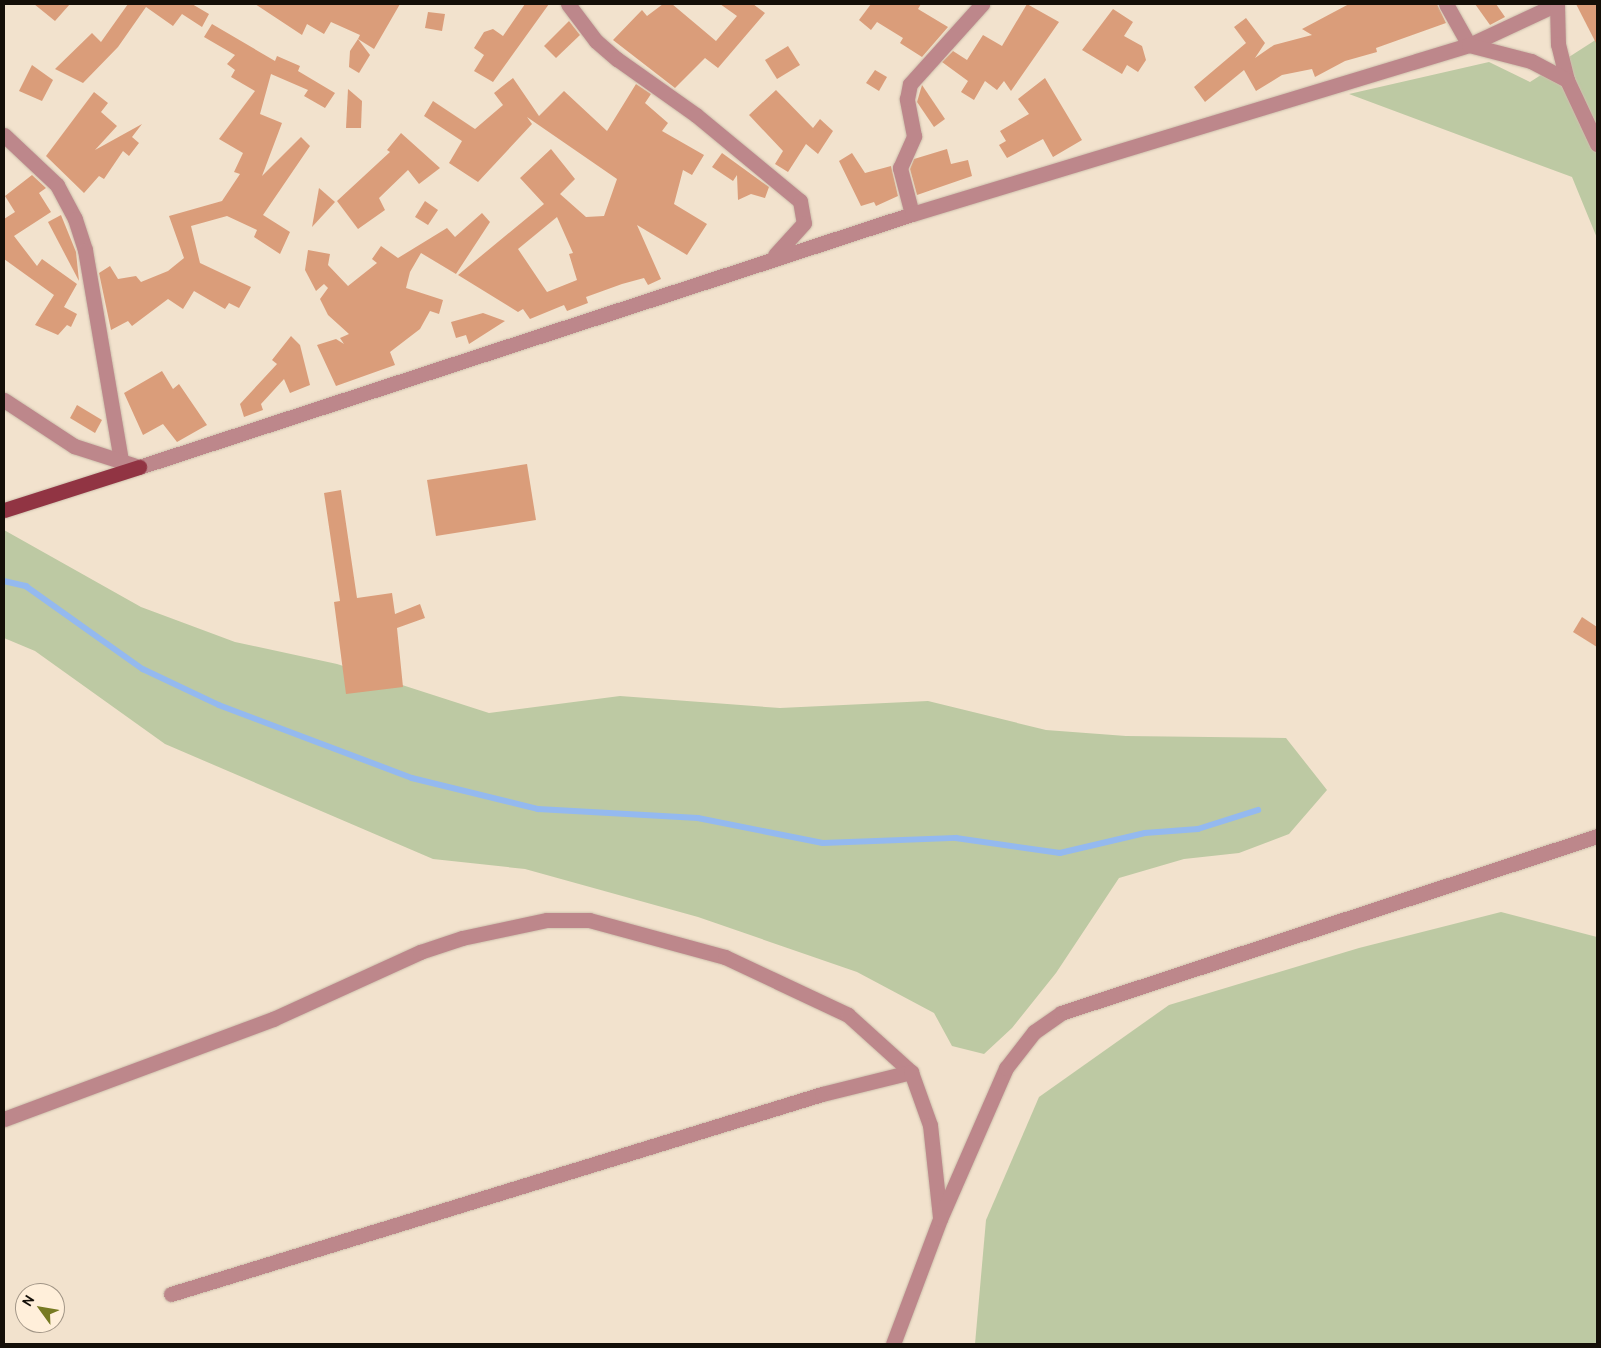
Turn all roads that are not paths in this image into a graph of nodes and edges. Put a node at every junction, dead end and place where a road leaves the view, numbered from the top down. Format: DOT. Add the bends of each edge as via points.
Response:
graph roads {
  1 [pos="568,4"];
  2 [pos="982,4"];
  3 [pos="1446,4"];
  4 [pos="1557,4"];
  5 [pos="1469,45"];
  6 [pos="1567,80"];
  7 [pos="4,135"];
  8 [pos="1597,144"];
  9 [pos="912,214"];
  10 [pos="772,258"];
  11 [pos="4,400"];
  12 [pos="121,460"];
  13 [pos="139,467"];
  14 [pos="4,510"];
  15 [pos="1597,836"];
  16 [pos="911,1072"];
  17 [pos="4,1119"];
  18 [pos="940,1219"];
  19 [pos="171,1294"];
  20 [pos="893,1344"];
  1 -- 10 [label="street" via="596,42 617,60 696,115 800,201 804,223"];
  2 -- 9 [label="street" via="910,84 907,99 914,136 900,168"];
  3 -- 5 [label="street"];
  4 -- 5 [label="street"];
  4 -- 6 [label="street" via="1558,44"];
  5 -- 6 [label="street" via="1531,61"];
  5 -- 9 [label="street"];
  6 -- 8 [label="street"];
  7 -- 12 [label="street" via="58,185 75,219 85,250"];
  9 -- 10 [label="street"];
  10 -- 13 [label="street"];
  11 -- 12 [label="street" via="54,436"];
  12 -- 13 [label="street"];
  13 -- 14 [label="main road"];
  15 -- 18 [label="street" via="1061,1013 1034,1032 1006,1068"];
  16 -- 17 [label="street" via="848,1015 725,957 589,920 547,920 462,938 420,952 273,1019"];
  16 -- 18 [label="street" via="930,1125"];
  16 -- 19 [label="street" via="822,1094"];
  18 -- 20 [label="street"];
}
